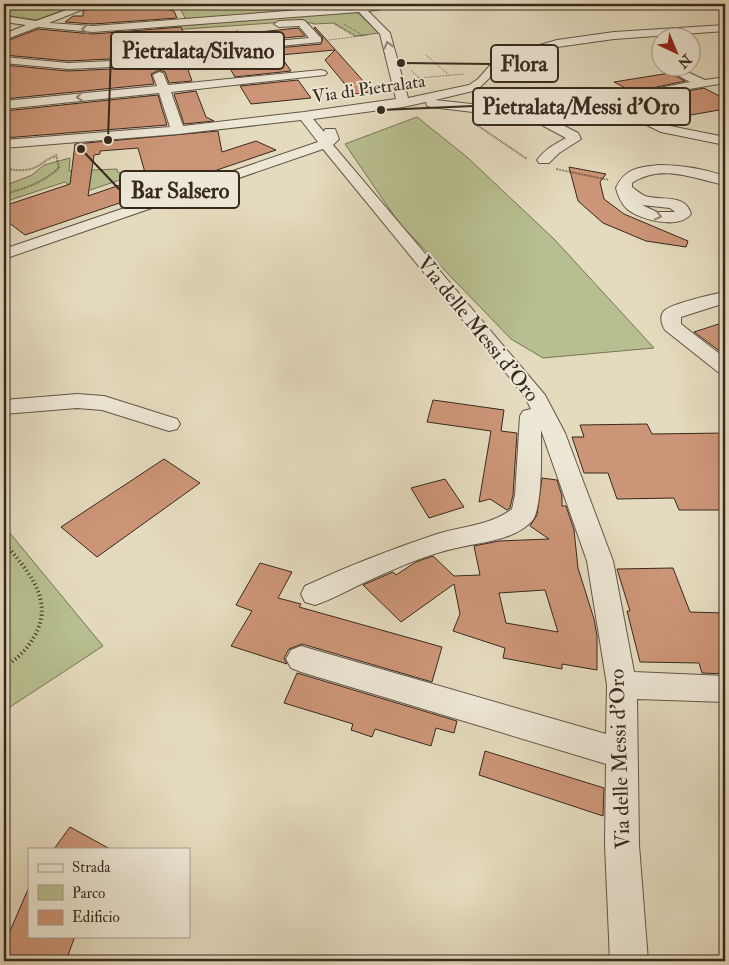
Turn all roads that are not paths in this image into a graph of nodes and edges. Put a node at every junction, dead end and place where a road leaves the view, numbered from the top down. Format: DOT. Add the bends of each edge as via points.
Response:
graph roads {
  1 [pos="91,4"];
  2 [pos="395,4"];
  3 [pos="675,4"];
  4 [pos="693,4"];
  5 [pos="309,8"];
  6 [pos="361,9"];
  7 [pos="4,19"];
  8 [pos="36,25"];
  9 [pos="725,28"];
  10 [pos="4,37"];
  11 [pos="151,43"];
  12 [pos="4,60"];
  13 [pos="321,73"];
  14 [pos="691,78"];
  15 [pos="725,80"];
  16 [pos="704,84"];
  17 [pos="477,85"];
  18 [pos="163,89"];
  19 [pos="399,90"];
  20 [pos="445,95"];
  21 [pos="422,99"];
  22 [pos="403,103"];
  23 [pos="4,105"];
  24 [pos="467,105"];
  25 [pos="515,106"];
  26 [pos="615,106"];
  27 [pos="310,115"];
  28 [pos="178,130"];
  29 [pos="725,140"];
  30 [pos="4,144"];
  31 [pos="326,144"];
  32 [pos="542,163"];
  33 [pos="725,182"];
  34 [pos="623,185"];
  35 [pos="4,254"];
  36 [pos="725,297"];
  37 [pos="725,368"];
  38 [pos="4,407"];
  39 [pos="545,417"];
  40 [pos="169,424"];
  41 [pos="315,594"];
  42 [pos="301,659"];
  43 [pos="622,685"];
  44 [pos="725,689"];
  45 [pos="622,754"];
  46 [pos="629,961"];
  1 -- 8 [label="street"];
  2 -- 6 [label="street"];
  3 -- 4 [label="street"];
  5 -- 6 [label="street"];
  5 -- 11 [label="street"];
  19 -- 6 [label="street, one-way" via="385,33"];
  7 -- 8 [label="street"];
  8 -- 10 [label="street"];
  11 -- 8 [label="street, one-way" via="80,29"];
  9 -- 17 [label="street" via="596,38 552,45 501,60"];
  11 -- 11 [label="street" via="317,40 302,23 297,22"];
  11 -- 12 [label="street" via="78,66"];
  11 -- 18 [label="street"];
  13 -- 18 [label="street"];
  14 -- 16 [label="street"];
  15 -- 16 [label="street"];
  16 -- 26 [label="street" via="634,97"];
  17 -- 20 [label="street, Via di Pietralata"];
  17 -- 24 [label="street"];
  18 -- 23 [label="street, one-way"];
  18 -- 28 [label="street"];
  19 -- 21 [label="street"];
  19 -- 22 [label="street"];
  20 -- 21 [label="street, Via di Pietralata"];
  20 -- 24 [label="street" via="455,104"];
  21 -- 22 [label="street, Via di Pietralata"];
  21 -- 24 [label="street"];
  22 -- 27 [label="street, Via di Pietralata"];
  24 -- 25 [label="street" via="496,110"];
  25 -- 26 [label="street" via="558,98 593,100"];
  25 -- 32 [label="street" via="573,136 571,142 554,150"];
  26 -- 29 [label="street" via="666,129"];
  27 -- 28 [label="street, Via di Pietralata"];
  27 -- 31 [label="street, Via delle Messi d'Oro"];
  28 -- 30 [label="street, Via di Pietralata"];
  31 -- 35 [label="street"];
  31 -- 39 [label="street, Via delle Messi d'Oro" via="514,370 534,395"];
  33 -- 34 [label="street" via="700,173 668,170 638,173 627,178"];
  36 -- 37 [label="street" via="681,309 670,318 672,326"];
  38 -- 40 [label="street" via="104,403"];
  39 -- 41 [label="street" via="531,416 527,495 523,514 516,520 502,529 417,550"];
  39 -- 43 [label="street, Via delle Messi d'Oro" via="554,433 600,561"];
  42 -- 45 [label="street"];
  43 -- 44 [label="street"];
  43 -- 45 [label="street, Via delle Messi d'Oro"];
  45 -- 46 [label="street, Via delle Messi d'Oro" via="622,845"];
}
